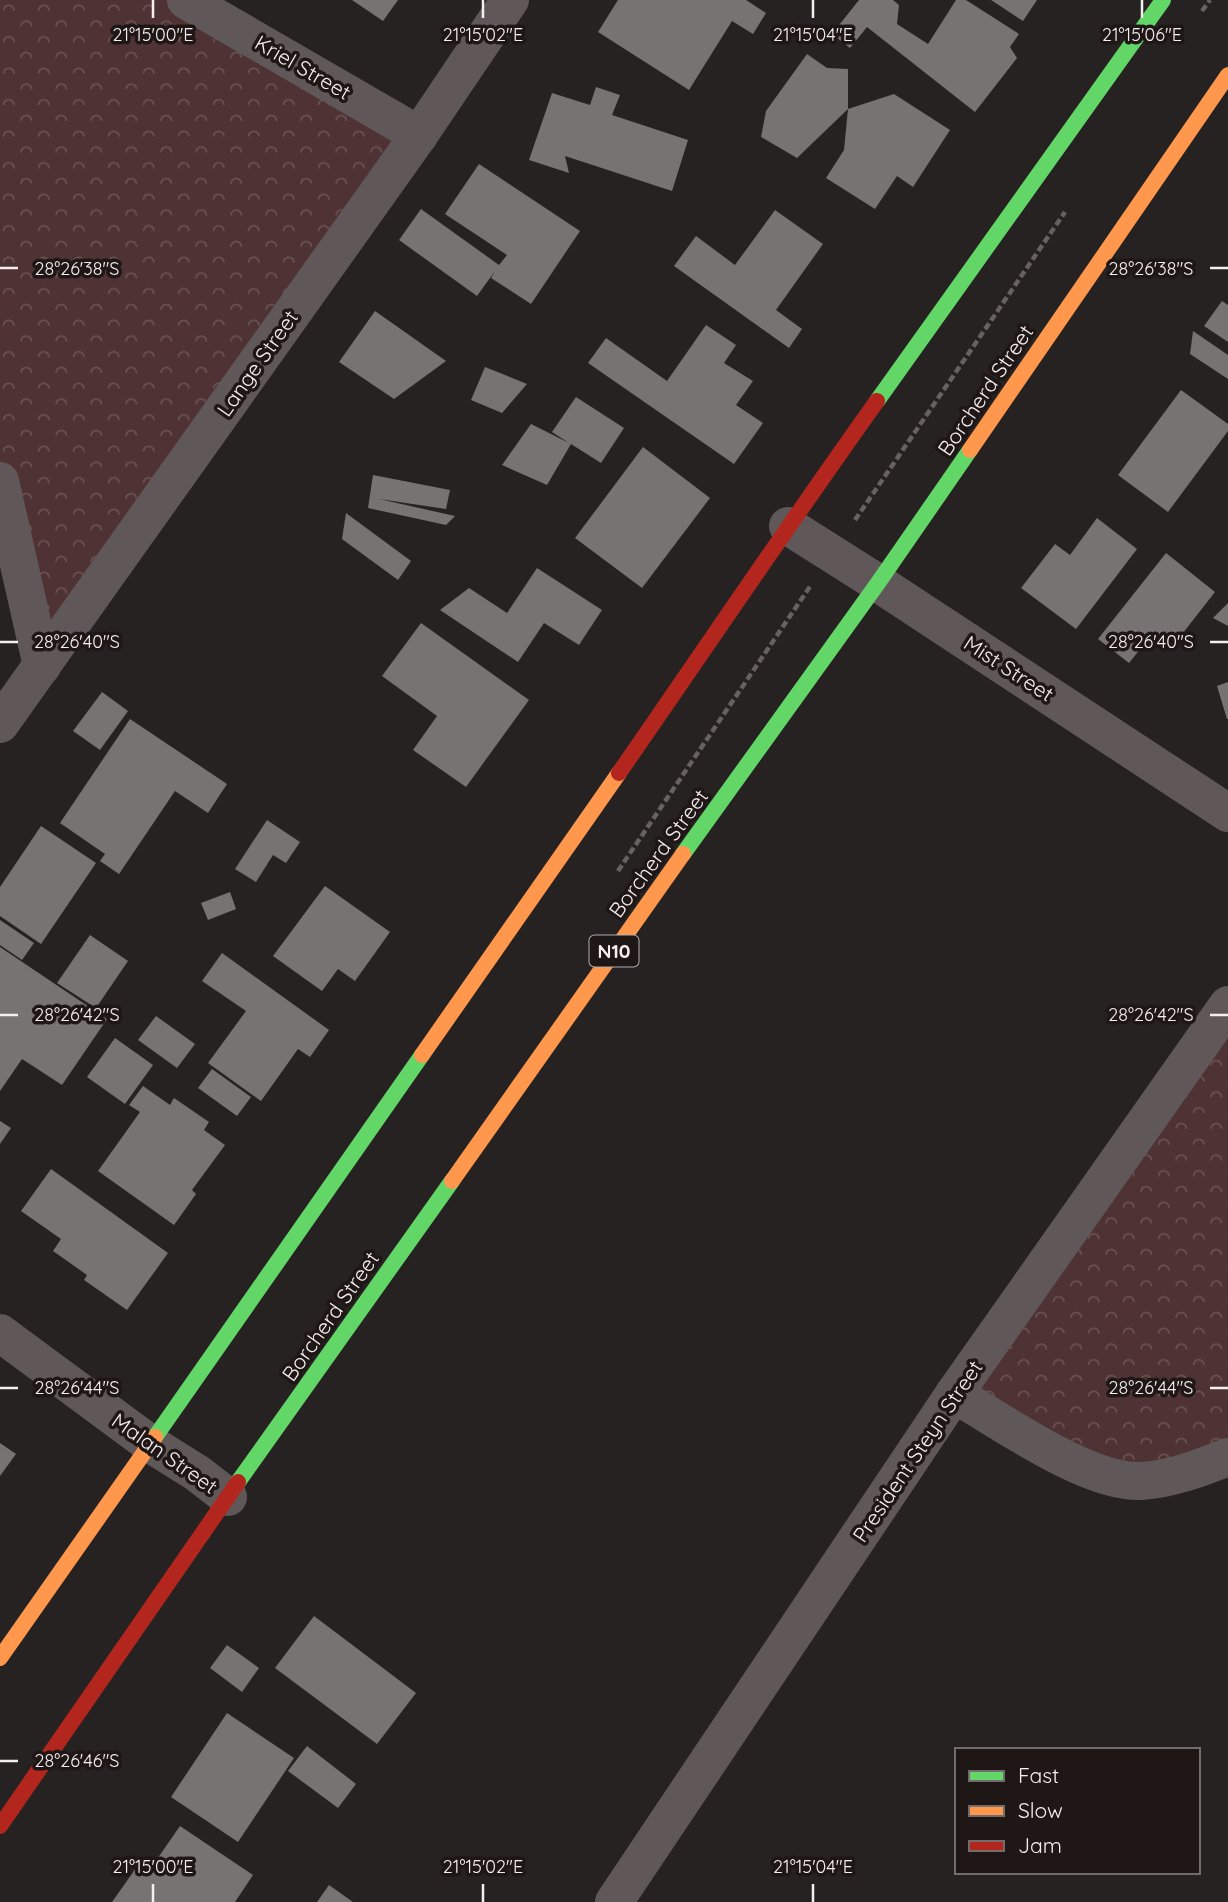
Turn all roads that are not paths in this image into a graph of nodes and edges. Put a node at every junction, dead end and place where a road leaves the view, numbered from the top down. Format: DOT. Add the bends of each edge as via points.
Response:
graph roads {
  1 [pos="186,0"];
  2 [pos="510,0"];
  3 [pos="1163,0"];
  4 [pos="1228,75"];
  5 [pos="419,135"];
  6 [pos="0,481"];
  7 [pos="788,527"];
  8 [pos="878,583"];
  9 [pos="43,666"];
  10 [pos="0,724"];
  11 [pos="1228,813"];
  12 [pos="1228,1005"];
  13 [pos="0,1334"];
  14 [pos="954,1394"];
  15 [pos="149,1443"];
  16 [pos="1228,1457"];
  17 [pos="228,1497"];
  18 [pos="0,1658"];
  19 [pos="0,1826"];
  20 [pos="614,1902"];
  1 -- 5 [label="street, Kriel Street"];
  2 -- 5 [label="street, Lange Street"];
  3 -- 7 [label="highway"];
  4 -- 8 [label="highway, Borcherd Street / N10"];
  5 -- 9 [label="street, Lange Street"];
  6 -- 9 [label="street"];
  7 -- 8 [label="street, Mist Street"];
  7 -- 15 [label="highway"];
  8 -- 11 [label="street, Mist Street"];
  8 -- 17 [label="highway, Borcherd Street / N10"];
  9 -- 10 [label="street, Lange Street"];
  12 -- 14 [label="street, President Steyn Street"];
  13 -- 15 [label="street, Malan Street"];
  14 -- 16 [label="street" via="1054,1452 1112,1478 1166,1478"];
  14 -- 20 [label="street, President Steyn Street"];
  15 -- 17 [label="street, Malan Street"];
  15 -- 18 [label="highway"];
  17 -- 19 [label="highway, Borcherd Street / N10"];
}
